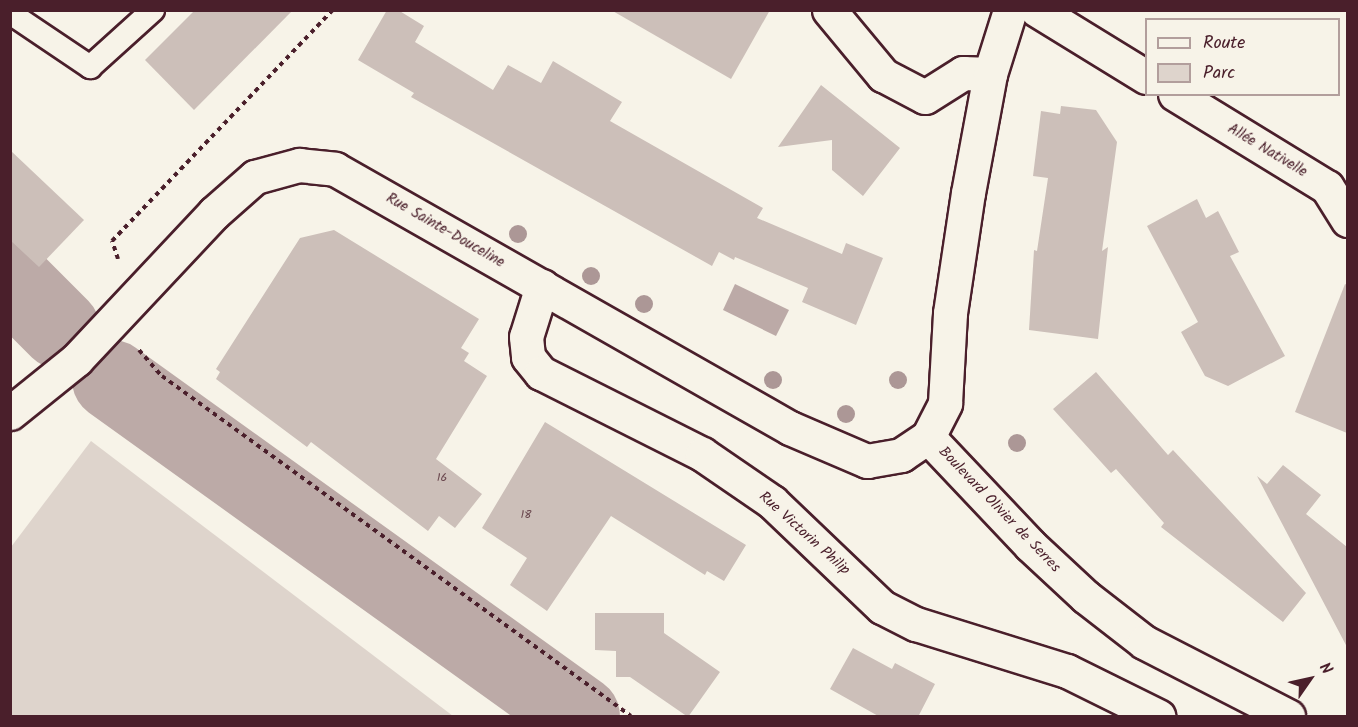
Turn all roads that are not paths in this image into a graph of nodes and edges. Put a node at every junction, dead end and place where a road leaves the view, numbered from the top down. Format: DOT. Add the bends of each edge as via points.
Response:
graph roads {
  1 [pos="153,10"];
  2 [pos="828,10"];
  3 [pos="1010,10"];
  4 [pos="1037,10"];
  5 [pos="10,13"];
  6 [pos="990,74"];
  7 [pos="1145,76"];
  8 [pos="1178,96"];
  9 [pos="1347,220"];
  10 [pos="542,286"];
  11 [pos="10,413"];
  12 [pos="928,437"];
  13 [pos="1158,717"];
  14 [pos="1288,717"];
  1 -- 5 [label="lane" via="90,67"];
  2 -- 6 [label="street" via="883,75 925,96 963,72"];
  3 -- 6 [label="street, Boulevard Olivier de Serres"];
  4 -- 7 [label="street"];
  6 -- 12 [label="street, Boulevard Olivier de Serres" via="950,313 945,403"];
  8 -- 9 [label="street, Allée Nativelle" via="1327,187"];
  10 -- 11 [label="street, Rue Sainte-Douceline" via="335,168 299,165 255,177 214,213 76,360"];
  10 -- 12 [label="street, Rue Sainte-Douceline" via="790,428 867,461 901,455"];
  10 -- 13 [label="street, Rue Victorin Philip" via="526,337 528,357 541,373 702,454 762,495 834,558 882,607 916,624 1067,671"];
  12 -- 14 [label="street, Boulevard Olivier de Serres" via="1030,545 1086,597 1144,642"];
}
